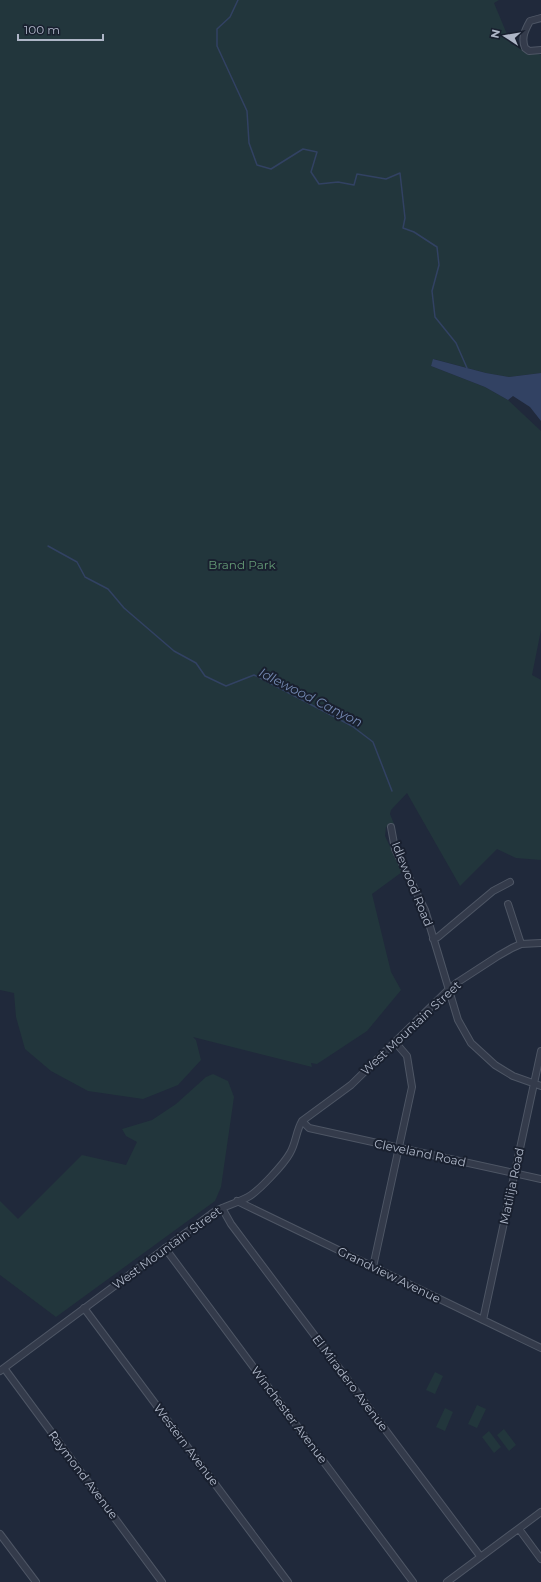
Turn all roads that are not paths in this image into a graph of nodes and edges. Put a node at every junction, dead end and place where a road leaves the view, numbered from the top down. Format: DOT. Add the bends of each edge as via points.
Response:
graph roads {
  1 [pos="541,18"];
  2 [pos="541,50"];
  3 [pos="391,827"];
  4 [pos="510,882"];
  5 [pos="508,904"];
  6 [pos="433,939"];
  7 [pos="541,943"];
  8 [pos="521,944"];
  9 [pos="449,989"];
  10 [pos="395,1042"];
  11 [pos="541,1051"];
  12 [pos="534,1084"];
  13 [pos="541,1086"];
  14 [pos="302,1121"];
  15 [pos="399,1148"];
  16 [pos="515,1173"];
  17 [pos="541,1179"];
  18 [pos="237,1201"];
  19 [pos="222,1208"];
  20 [pos="165,1248"];
  21 [pos="373,1267"];
  22 [pos="84,1308"];
  23 [pos="483,1320"];
  24 [pos="541,1348"];
  25 [pos="2,1370"];
  26 [pos="541,1512"];
  27 [pos="519,1528"];
  28 [pos="0,1534"];
  29 [pos="480,1556"];
  30 [pos="541,1559"];
  31 [pos="36,1582"];
  32 [pos="162,1582"];
  33 [pos="288,1582"];
  34 [pos="413,1582"];
  35 [pos="447,1582"];
  1 -- 2 [label="street" via="530,21 523,42 529,51"];
  3 -- 6 [label="street, Idlewood Road" via="395,849 425,910"];
  4 -- 6 [label="street" via="493,891"];
  5 -- 8 [label="street"];
  6 -- 9 [label="street, Idlewood Road"];
  7 -- 8 [label="street, West Mountain Street"];
  8 -- 9 [label="street, West Mountain Street" via="498,956"];
  9 -- 10 [label="street, West Mountain Street"];
  9 -- 12 [label="street, Idlewood Road" via="458,1020 471,1043 495,1065 513,1076"];
  10 -- 14 [label="street, West Mountain Street" via="351,1085"];
  10 -- 15 [label="street" via="407,1056 412,1087"];
  11 -- 12 [label="street, Matilija Road"];
  12 -- 13 [label="street, Idlewood Road"];
  12 -- 16 [label="street, Matilija Road"];
  14 -- 15 [label="street, Cleveland Road" via="309,1128"];
  14 -- 18 [label="street, West Mountain Street" via="286,1159 258,1189"];
  15 -- 16 [label="street, Cleveland Road"];
  15 -- 21 [label="street"];
  16 -- 17 [label="street, Cleveland Road"];
  16 -- 23 [label="street, Matilija Road"];
  18 -- 19 [label="street, West Mountain Street"];
  18 -- 21 [label="street, Grandview Avenue"];
  19 -- 20 [label="street, West Mountain Street"];
  19 -- 29 [label="street, El Miradero Avenue" via="231,1224"];
  20 -- 22 [label="street, West Mountain Street"];
  20 -- 34 [label="street, Winchester Avenue"];
  21 -- 23 [label="street, Grandview Avenue"];
  22 -- 25 [label="street, West Mountain Street"];
  22 -- 33 [label="street, Western Avenue"];
  23 -- 24 [label="street, Grandview Avenue"];
  25 -- 32 [label="street, Raymond Avenue"];
  26 -- 27 [label="street"];
  27 -- 29 [label="street"];
  27 -- 30 [label="street"];
  28 -- 31 [label="street"];
  29 -- 35 [label="street"];
}
